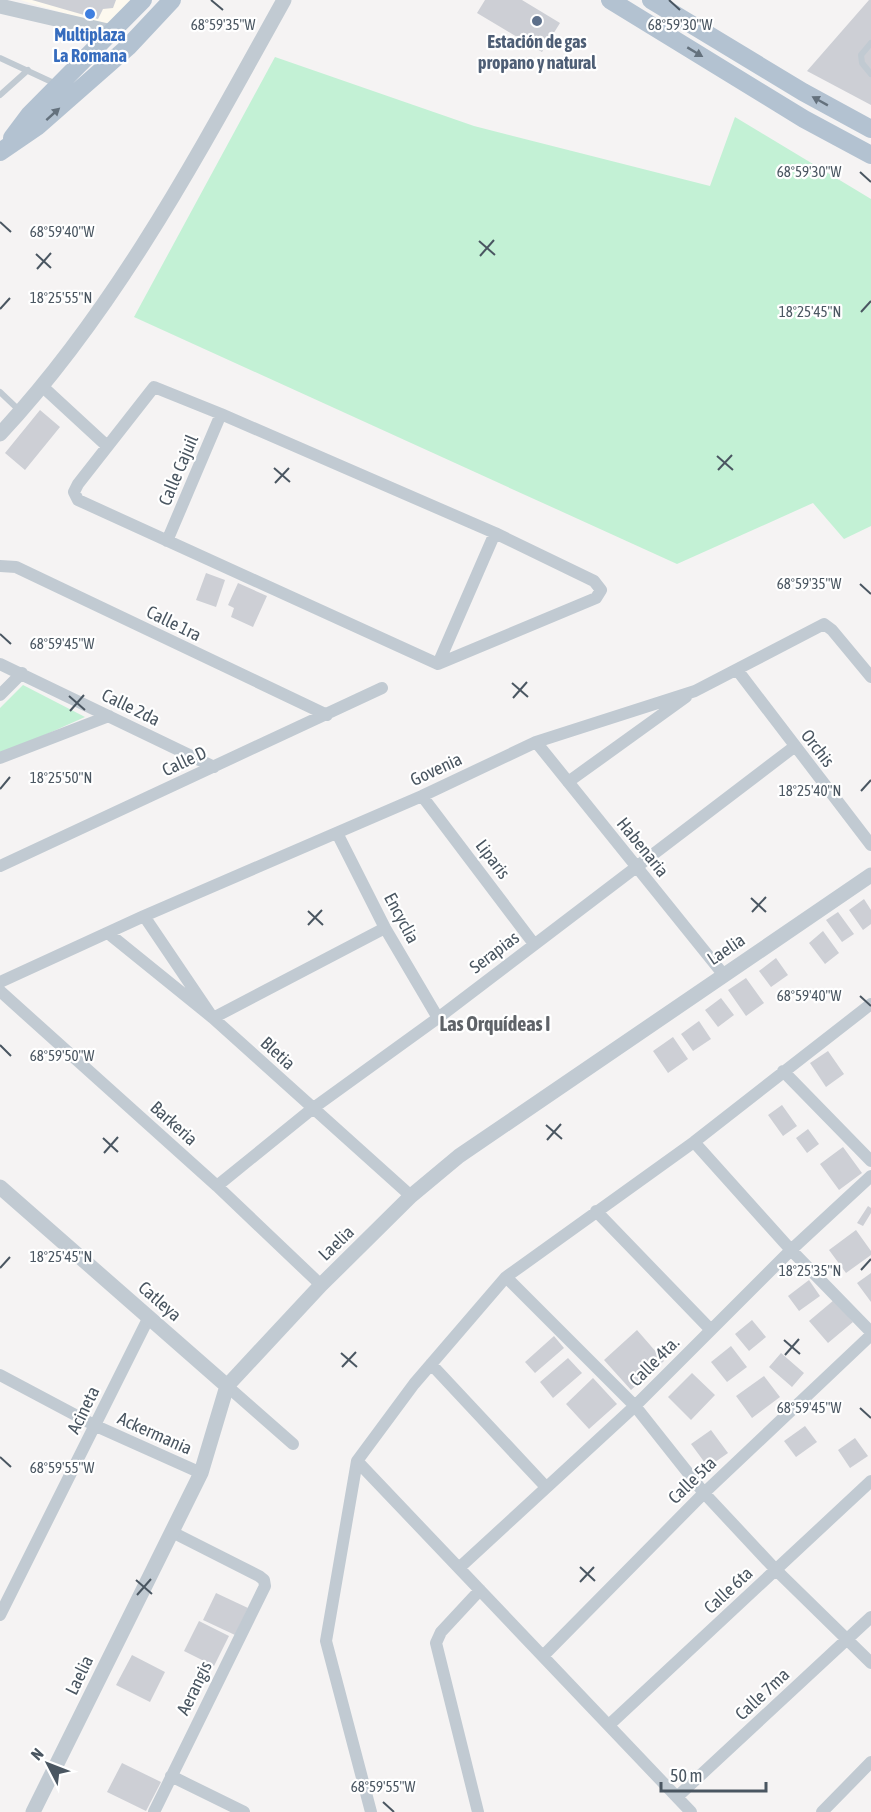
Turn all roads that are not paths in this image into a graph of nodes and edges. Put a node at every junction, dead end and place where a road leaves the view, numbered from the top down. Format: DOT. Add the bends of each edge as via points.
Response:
graph roads {
  1 [pos="143,0"];
  2 [pos="172,0"];
  3 [pos="284,0"];
  4 [pos="610,0"];
  5 [pos="651,0"];
  6 [pos="0,6"];
  7 [pos="112,32"];
  8 [pos="871,43"];
  9 [pos="0,58"];
  10 [pos="28,70"];
  11 [pos="871,74"];
  12 [pos="58,86"];
  13 [pos="0,95"];
  14 [pos="871,129"];
  15 [pos="3,150"];
  16 [pos="871,155"];
  17 [pos="43,387"];
  18 [pos="0,392"];
  19 [pos="21,412"];
  20 [pos="221,414"];
  21 [pos="0,434"];
  22 [pos="107,446"];
  23 [pos="495,533"];
  24 [pos="167,541"];
  25 [pos="2,565"];
  26 [pos="0,664"];
  27 [pos="438,664"];
  28 [pos="738,671"];
  29 [pos="22,674"];
  30 [pos="871,677"];
  31 [pos="382,688"];
  32 [pos="695,691"];
  33 [pos="0,695"];
  34 [pos="109,716"];
  35 [pos="327,716"];
  36 [pos="536,742"];
  37 [pos="794,747"];
  38 [pos="0,758"];
  39 [pos="214,767"];
  40 [pos="568,783"];
  41 [pos="422,796"];
  42 [pos="337,833"];
  43 [pos="871,845"];
  44 [pos="0,866"];
  45 [pos="636,867"];
  46 [pos="871,875"];
  47 [pos="144,916"];
  48 [pos="386,928"];
  49 [pos="108,933"];
  50 [pos="534,944"];
  51 [pos="723,974"];
  52 [pos="0,982"];
  53 [pos="0,992"];
  54 [pos="871,1004"];
  55 [pos="213,1018"];
  56 [pos="438,1018"];
  57 [pos="783,1071"];
  58 [pos="312,1109"];
  59 [pos="694,1142"];
  60 [pos="871,1161"];
  61 [pos="871,1176"];
  62 [pos="217,1186"];
  63 [pos="0,1187"];
  64 [pos="411,1196"];
  65 [pos="596,1211"];
  66 [pos="791,1250"];
  67 [pos="506,1277"];
  68 [pos="321,1285"];
  69 [pos="148,1317"];
  70 [pos="711,1330"];
  71 [pos="871,1334"];
  72 [pos="430,1364"];
  73 [pos="0,1375"];
  74 [pos="226,1386"];
  75 [pos="634,1407"];
  76 [pos="96,1426"];
  77 [pos="293,1444"];
  78 [pos="357,1461"];
  79 [pos="201,1473"];
  80 [pos="871,1480"];
  81 [pos="546,1487"];
  82 [pos="704,1493"];
  83 [pos="172,1532"];
  84 [pos="459,1568"];
  85 [pos="777,1570"];
  86 [pos="480,1590"];
  87 [pos="0,1614"];
  88 [pos="871,1617"];
  89 [pos="847,1639"];
  90 [pos="543,1656"];
  91 [pos="871,1663"];
  92 [pos="609,1725"];
  93 [pos="871,1762"];
  94 [pos="171,1776"];
  95 [pos="677,1797"];
  96 [pos="33,1812"];
  97 [pos="154,1812"];
  98 [pos="244,1812"];
  99 [pos="371,1812"];
  100 [pos="478,1812"];
  101 [pos="691,1812"];
  102 [pos="822,1812"];
  1 -- 7 [label="main road"];
  15 -- 2 [label="main road, one-way" via="83,87"];
  3 -- 17 [label="street" via="110,297"];
  4 -- 16 [label="main road, one-way" via="804,119"];
  14 -- 5 [label="main road, one-way"];
  6 -- 7 [label="street"];
  7 -- 12 [label="main road"];
  8 -- 11 [label="lane" via="861,55"];
  9 -- 10 [label="lane"];
  10 -- 12 [label="lane"];
  10 -- 13 [label="lane"];
  12 -- 15 [label="main road"];
  17 -- 19 [label="street"];
  17 -- 22 [label="street"];
  18 -- 19 [label="lane"];
  19 -- 21 [label="street"];
  20 -- 22 [label="street" via="154,387"];
  20 -- 23 [label="street"];
  20 -- 24 [label="street, Calle Cajuil"];
  22 -- 24 [label="street" via="78,484 74,492 78,500"];
  23 -- 27 [label="street"];
  23 -- 27 [label="street" via="594,581 601,590 596,598"];
  24 -- 27 [label="street"];
  25 -- 35 [label="street, Calle 1ra" via="16,567"];
  26 -- 29 [label="street, Calle 2da"];
  28 -- 30 [label="street, Govenia" via="824,624"];
  28 -- 32 [label="street, Govenia"];
  28 -- 37 [label="street, Orchis"];
  29 -- 33 [label="street"];
  29 -- 34 [label="street, Calle 2da"];
  31 -- 35 [label="street, Calle D"];
  32 -- 36 [label="street, Govenia"];
  32 -- 40 [label="street"];
  34 -- 38 [label="street"];
  34 -- 39 [label="street, Calle 2da"];
  35 -- 39 [label="street, Calle D"];
  36 -- 40 [label="street, Habenaria"];
  36 -- 41 [label="street, Govenia"];
  37 -- 43 [label="street, Orchis"];
  37 -- 45 [label="street, Serapias"];
  39 -- 44 [label="street, Calle D"];
  40 -- 45 [label="street, Habenaria"];
  41 -- 42 [label="street, Govenia"];
  41 -- 50 [label="street, Liparis"];
  42 -- 47 [label="street, Govenia"];
  42 -- 48 [label="street, Encyclia"];
  45 -- 50 [label="street, Serapias"];
  45 -- 51 [label="street, Habenaria"];
  46 -- 51 [label="street, Laelia"];
  47 -- 49 [label="street, Govenia"];
  47 -- 55 [label="street, Bletia"];
  48 -- 55 [label="street"];
  48 -- 56 [label="street, Encyclia"];
  49 -- 52 [label="street, Govenia"];
  49 -- 55 [label="street"];
  50 -- 56 [label="street, Serapias"];
  51 -- 64 [label="street, Laelia" via="459,1156"];
  53 -- 62 [label="street, Barkeria"];
  54 -- 57 [label="street"];
  55 -- 58 [label="street, Bletia"];
  56 -- 58 [label="street, Serapias"];
  57 -- 59 [label="street"];
  57 -- 60 [label="street"];
  58 -- 62 [label="street, Serapias"];
  58 -- 64 [label="street, Bletia"];
  59 -- 65 [label="street"];
  59 -- 66 [label="street"];
  61 -- 66 [label="street, Calle 4ta."];
  62 -- 68 [label="street, Barkeria"];
  63 -- 69 [label="street, Catleya"];
  64 -- 68 [label="street, Laelia"];
  65 -- 67 [label="street"];
  65 -- 70 [label="street"];
  66 -- 70 [label="street, Calle 4ta."];
  66 -- 71 [label="street"];
  67 -- 72 [label="street"];
  67 -- 75 [label="street"];
  68 -- 74 [label="street, Laelia"];
  69 -- 74 [label="street, Catleya"];
  69 -- 76 [label="street, Acineta"];
  70 -- 75 [label="street, Calle 4ta."];
  71 -- 82 [label="street, Calle 5ta"];
  72 -- 78 [label="street"];
  72 -- 81 [label="street"];
  73 -- 76 [label="street, Ackermania"];
  74 -- 77 [label="street, Catleya"];
  74 -- 79 [label="street, Laelia"];
  75 -- 81 [label="street, Calle 4ta."];
  75 -- 82 [label="street"];
  76 -- 79 [label="street, Ackermania"];
  76 -- 87 [label="street, Acineta"];
  78 -- 84 [label="street"];
  78 -- 99 [label="street" via="326,1641"];
  79 -- 83 [label="street, Laelia"];
  80 -- 85 [label="street, Calle 6ta"];
  81 -- 84 [label="street, Calle 4ta."];
  82 -- 85 [label="street"];
  82 -- 90 [label="street, Calle 5ta"];
  83 -- 94 [label="street, Aerangis" via="264,1580 265,1586"];
  83 -- 96 [label="street, Laelia"];
  84 -- 86 [label="street"];
  85 -- 89 [label="street"];
  85 -- 92 [label="street, Calle 6ta"];
  86 -- 90 [label="street"];
  86 -- 100 [label="street" via="441,1632 436,1643"];
  88 -- 89 [label="street, Calle 7ma"];
  89 -- 91 [label="street"];
  89 -- 95 [label="street, Calle 7ma"];
  90 -- 92 [label="street"];
  92 -- 95 [label="street"];
  93 -- 102 [label="street"];
  94 -- 97 [label="street, Aerangis"];
  94 -- 98 [label="street"];
  95 -- 101 [label="street"];
}
